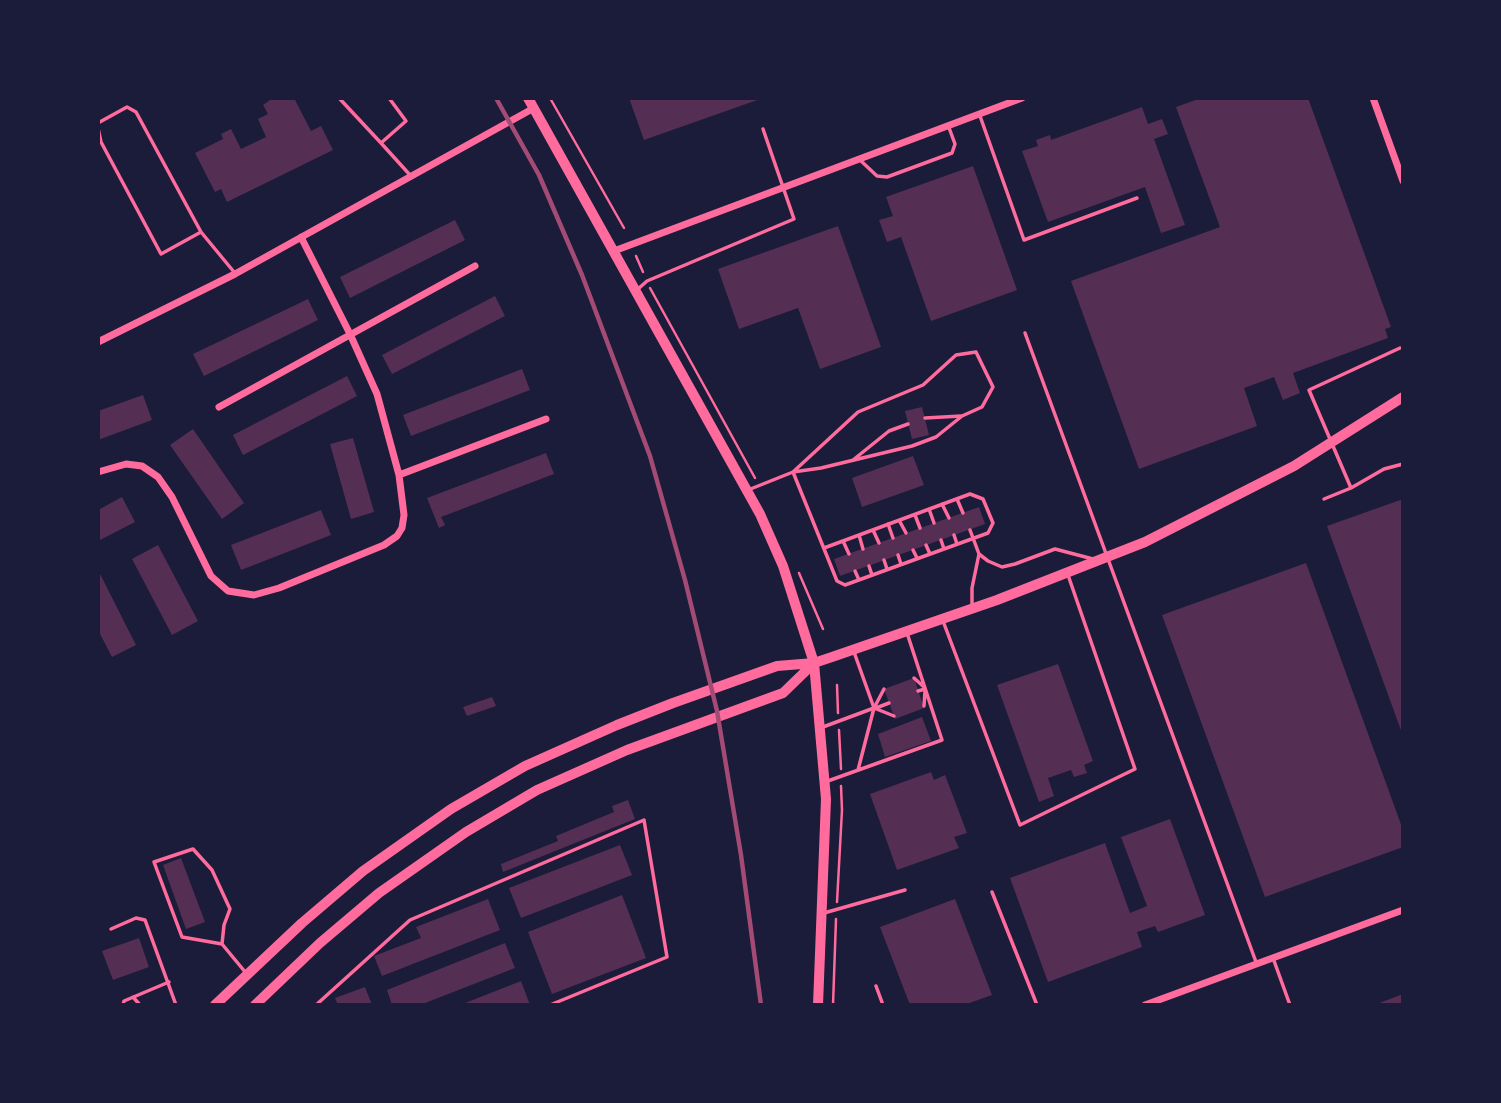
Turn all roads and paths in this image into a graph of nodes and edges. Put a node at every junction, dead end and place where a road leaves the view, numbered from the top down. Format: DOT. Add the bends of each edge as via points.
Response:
graph roads {
  1 [pos="340,98"];
  2 [pos="388,98"];
  3 [pos="528,98"];
  4 [pos="550,98"];
  5 [pos="1022,98"];
  6 [pos="1373,98"];
  7 [pos="534,108"];
  8 [pos="979,114"];
  9 [pos="948,125"];
  10 [pos="98,126"];
  11 [pos="763,129"];
  12 [pos="381,143"];
  13 [pos="859,158"];
  14 [pos="412,177"];
  15 [pos="1403,181"];
  16 [pos="782,187"];
  17 [pos="1137,198"];
  18 [pos="624,228"];
  19 [pos="201,232"];
  20 [pos="301,237"];
  21 [pos="614,251"];
  22 [pos="475,266"];
  23 [pos="235,274"];
  24 [pos="636,290"];
  25 [pos="1025,333"];
  26 [pos="351,334"];
  27 [pos="98,342"];
  28 [pos="1400,348"];
  29 [pos="1403,397"];
  30 [pos="219,407"];
  31 [pos="962,416"];
  32 [pos="925,418"];
  33 [pos="546,419"];
  34 [pos="908,424"];
  35 [pos="1331,443"];
  36 [pos="851,461"];
  37 [pos="1403,464"];
  38 [pos="98,472"];
  39 [pos="793,472"];
  40 [pos="399,475"];
  41 [pos="1351,488"];
  42 [pos="747,491"];
  43 [pos="957,499"];
  44 [pos="1324,499"];
  45 [pos="942,505"];
  46 [pos="929,509"];
  47 [pos="963,513"];
  48 [pos="915,514"];
  49 [pos="948,518"];
  50 [pos="899,520"];
  51 [pos="934,523"];
  52 [pos="888,524"];
  53 [pos="920,528"];
  54 [pos="873,530"];
  55 [pos="970,530"];
  56 [pos="906,533"];
  57 [pos="859,535"];
  58 [pos="954,535"];
  59 [pos="893,538"];
  60 [pos="972,538"];
  61 [pos="941,540"];
  62 [pos="844,541"];
  63 [pos="879,543"];
  64 [pos="957,544"];
  65 [pos="926,545"];
  66 [pos="824,548"];
  67 [pos="863,548"];
  68 [pos="944,549"];
  69 [pos="913,550"];
  70 [pos="849,554"];
  71 [pos="930,554"];
  72 [pos="979,554"];
  73 [pos="898,555"];
  74 [pos="917,558"];
  75 [pos="1102,559"];
  76 [pos="884,560"];
  77 [pos="901,564"];
  78 [pos="869,566"];
  79 [pos="887,569"];
  80 [pos="855,571"];
  81 [pos="1067,572"];
  82 [pos="872,575"];
  83 [pos="859,580"];
  84 [pos="972,608"];
  85 [pos="942,619"];
  86 [pos="906,631"];
  87 [pos="854,650"];
  88 [pos="814,663"];
  89 [pos="914,678"];
  90 [pos="837,685"];
  91 [pos="884,689"];
  92 [pos="925,689"];
  93 [pos="918,691"];
  94 [pos="889,703"];
  95 [pos="923,706"];
  96 [pos="874,708"];
  97 [pos="894,716"];
  98 [pos="839,722"];
  99 [pos="821,728"];
  100 [pos="858,770"];
  101 [pos="841,776"];
  102 [pos="825,782"];
  103 [pos="905,890"];
  104 [pos="992,892"];
  105 [pos="836,910"];
  106 [pos="1403,911"];
  107 [pos="822,914"];
  108 [pos="111,929"];
  109 [pos="222,944"];
  110 [pos="1273,958"];
  111 [pos="1257,964"];
  112 [pos="247,974"];
  113 [pos="169,982"];
  114 [pos="876,986"];
  115 [pos="133,997"];
  116 [pos="1151,1004"];
  117 [pos="123,1005"];
  118 [pos="140,1005"];
  119 [pos="176,1005"];
  120 [pos="215,1005"];
  121 [pos="255,1005"];
  122 [pos="316,1005"];
  123 [pos="550,1005"];
  124 [pos="818,1005"];
  125 [pos="833,1005"];
  126 [pos="883,1005"];
  127 [pos="1037,1005"];
  128 [pos="1290,1005"];
  1 -- 12 [label="lane"];
  2 -- 12 [label="lane" via="406,121"];
  3 -- 7 [label="main road"];
  4 -- 18 [label="path"];
  5 -- 8 [label="street"];
  6 -- 15 [label="street"];
  7 -- 14 [label="street"];
  7 -- 21 [label="main road"];
  8 -- 9 [label="street"];
  8 -- 17 [label="lane" via="1024,240"];
  9 -- 13 [label="street"];
  9 -- 13 [label="lane" via="955,145 952,153 887,177 877,176"];
  10 -- 19 [label="lane" via="128,107 136,112"];
  10 -- 19 [label="lane" via="101,142 161,254"];
  11 -- 16 [label="lane"];
  12 -- 14 [label="lane"];
  13 -- 16 [label="street"];
  14 -- 20 [label="street"];
  16 -- 21 [label="street"];
  16 -- 24 [label="lane" via="794,219 647,281"];
  19 -- 23 [label="lane"];
  20 -- 23 [label="street"];
  20 -- 26 [label="street"];
  21 -- 24 [label="main road"];
  22 -- 26 [label="street"];
  23 -- 27 [label="street"];
  24 -- 42 [label="main road"];
  25 -- 75 [label="lane"];
  26 -- 30 [label="street"];
  26 -- 40 [label="street" via="377,394"];
  28 -- 35 [label="lane" via="1309,390"];
  29 -- 35 [label="main road"];
  31 -- 32 [label="lane"];
  31 -- 36 [label="lane" via="936,437"];
  31 -- 39 [label="lane" via="982,407 993,387 976,352 956,355 923,385 858,412"];
  33 -- 40 [label="street"];
  34 -- 36 [label="lane" via="889,431"];
  35 -- 41 [label="lane"];
  35 -- 75 [label="main road" via="1170,530"];
  36 -- 39 [label="lane"];
  37 -- 41 [label="lane"];
  38 -- 40 [label="street" via="126,464 142,466 158,477 211,576 228,591 254,594 279,588 397,536 404,515"];
  39 -- 42 [label="lane"];
  39 -- 66 [label="lane"];
  41 -- 44 [label="lane"];
  42 -- 88 [label="main road" via="783,566"];
  43 -- 45 [label="lane"];
  43 -- 47 [label="lane"];
  43 -- 60 [label="lane" via="970,494 984,499 993,523 988,533"];
  45 -- 46 [label="lane"];
  45 -- 49 [label="lane"];
  46 -- 48 [label="lane"];
  46 -- 51 [label="lane"];
  48 -- 50 [label="lane"];
  48 -- 53 [label="lane"];
  50 -- 52 [label="lane"];
  50 -- 56 [label="lane"];
  52 -- 54 [label="lane"];
  52 -- 59 [label="lane"];
  54 -- 57 [label="lane"];
  54 -- 63 [label="lane"];
  55 -- 60 [label="lane"];
  57 -- 62 [label="lane"];
  57 -- 67 [label="lane"];
  58 -- 64 [label="lane"];
  60 -- 64 [label="lane"];
  60 -- 72 [label="lane"];
  61 -- 68 [label="lane"];
  62 -- 66 [label="lane"];
  62 -- 70 [label="lane"];
  64 -- 68 [label="lane"];
  65 -- 71 [label="lane"];
  66 -- 83 [label="lane" via="837,581 845,585"];
  68 -- 71 [label="lane"];
  69 -- 74 [label="lane"];
  71 -- 74 [label="lane"];
  72 -- 75 [label="lane" via="1002,567 1055,548"];
  72 -- 84 [label="lane"];
  73 -- 77 [label="lane"];
  74 -- 77 [label="lane"];
  75 -- 81 [label="main road"];
  75 -- 111 [label="lane"];
  76 -- 79 [label="lane"];
  77 -- 79 [label="lane"];
  78 -- 82 [label="lane"];
  79 -- 82 [label="lane"];
  80 -- 83 [label="lane"];
  81 -- 84 [label="main road"];
  81 -- 85 [label="lane" via="1135,769 1020,825"];
  82 -- 83 [label="lane"];
  84 -- 85 [label="main road"];
  85 -- 86 [label="main road"];
  86 -- 87 [label="main road"];
  86 -- 92 [label="lane"];
  87 -- 88 [label="main road"];
  87 -- 96 [label="lane"];
  88 -- 99 [label="main road"];
  88 -- 112 [label="main road" via="777,666 673,703 525,766 452,809 363,872"];
  88 -- 121 [label="main road" via="783,693 627,750 537,790 466,832 379,893"];
  89 -- 92 [label="lane"];
  90 -- 98 [label="path"];
  91 -- 96 [label="lane"];
  92 -- 93 [label="lane"];
  92 -- 95 [label="lane"];
  92 -- 100 [label="lane" via="943,740"];
  94 -- 96 [label="lane"];
  96 -- 97 [label="lane"];
  96 -- 98 [label="lane"];
  96 -- 100 [label="lane"];
  98 -- 99 [label="lane"];
  98 -- 101 [label="path"];
  99 -- 102 [label="main road"];
  100 -- 101 [label="lane"];
  101 -- 102 [label="lane"];
  101 -- 105 [label="path"];
  102 -- 107 [label="main road"];
  103 -- 105 [label="lane"];
  104 -- 127 [label="lane"];
  105 -- 107 [label="lane"];
  105 -- 125 [label="path"];
  106 -- 110 [label="street"];
  107 -- 124 [label="main road"];
  108 -- 113 [label="lane" via="136,918 145,920"];
  109 -- 109 [label="lane" via="230,909 212,870 192,849 154,862 183,937"];
  109 -- 112 [label="lane"];
  110 -- 111 [label="street"];
  110 -- 128 [label="lane"];
  111 -- 116 [label="street"];
  112 -- 120 [label="main road"];
  113 -- 115 [label="lane"];
  113 -- 119 [label="lane"];
  114 -- 126 [label="lane"];
  115 -- 117 [label="lane"];
  115 -- 118 [label="lane"];
  122 -- 123 [label="lane" via="410,920 644,820 667,957"];
}
